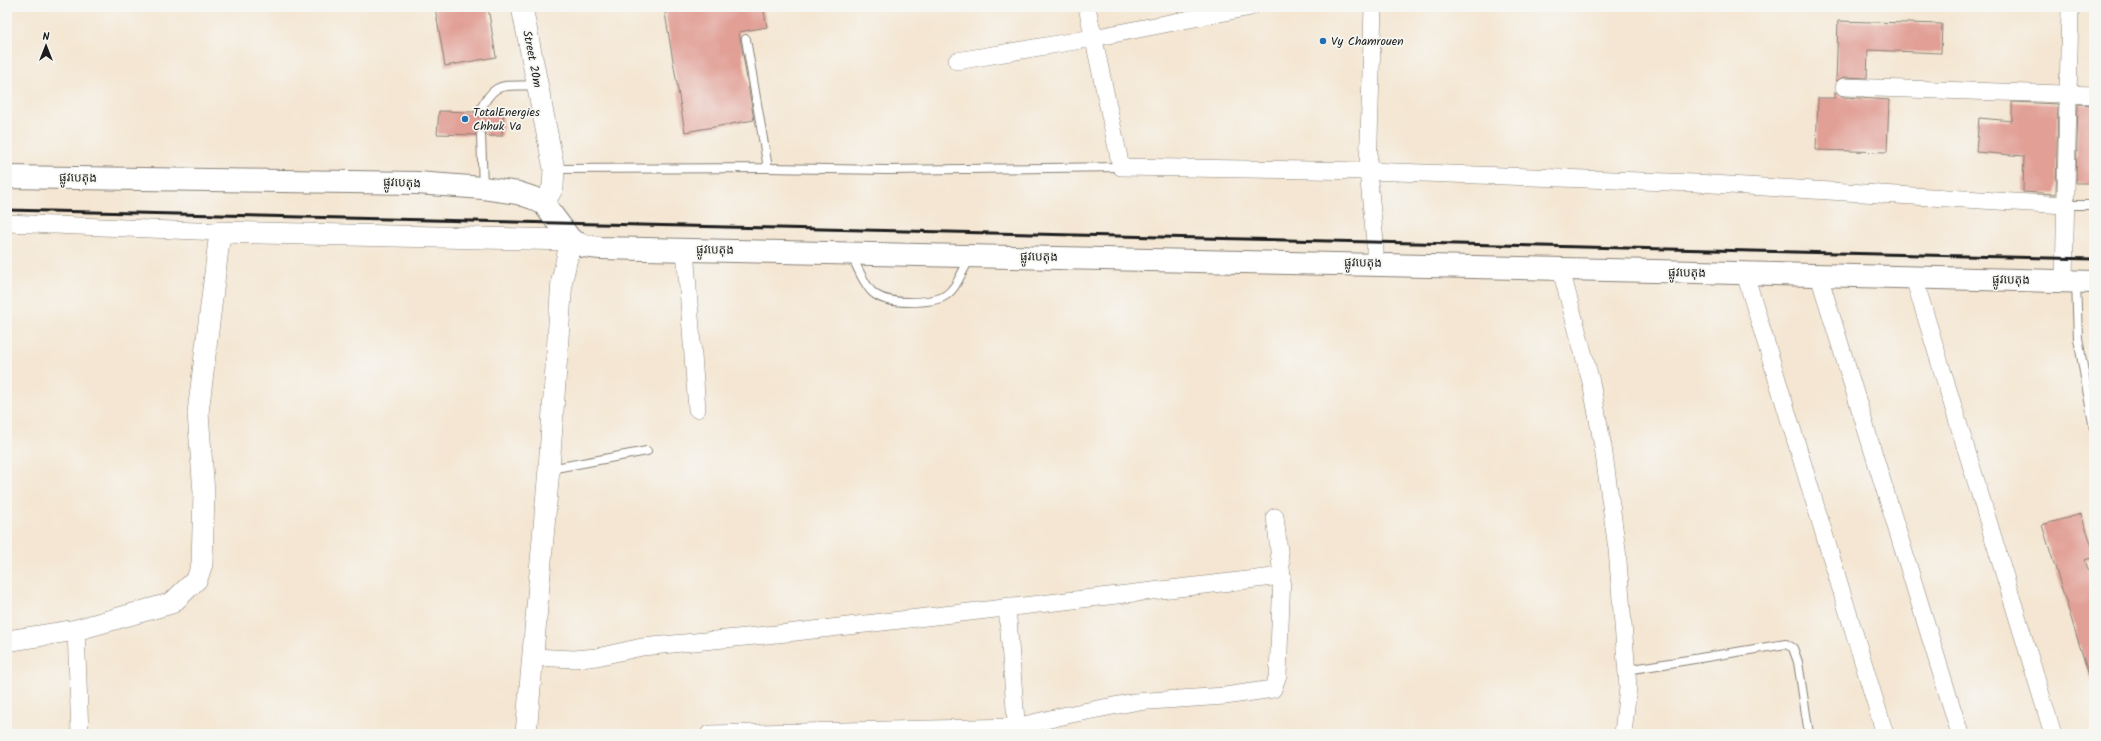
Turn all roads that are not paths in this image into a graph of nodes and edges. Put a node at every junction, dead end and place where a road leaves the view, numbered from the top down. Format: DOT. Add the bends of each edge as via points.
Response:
graph roads {
  1 [pos="522,7"];
  2 [pos="1087,7"];
  3 [pos="1251,7"];
  4 [pos="1373,7"];
  5 [pos="2070,7"];
  6 [pos="1092,38"];
  7 [pos="746,39"];
  8 [pos="957,61"];
  9 [pos="538,85"];
  10 [pos="1844,87"];
  11 [pos="2068,94"];
  12 [pos="2094,95"];
  13 [pos="479,112"];
  14 [pos="481,135"];
  15 [pos="1121,167"];
  16 [pos="554,168"];
  17 [pos="768,168"];
  18 [pos="1368,171"];
  19 [pos="7,177"];
  20 [pos="483,188"];
  21 [pos="544,204"];
  22 [pos="2065,205"];
  23 [pos="2094,205"];
  24 [pos="7,223"];
  25 [pos="220,232"];
  26 [pos="570,240"];
  27 [pos="685,249"];
  28 [pos="851,253"];
  29 [pos="971,256"];
  30 [pos="1375,263"];
  31 [pos="1561,270"];
  32 [pos="1744,274"];
  33 [pos="1820,276"];
  34 [pos="1914,278"];
  35 [pos="2078,282"];
  36 [pos="697,409"];
  37 [pos="2094,429"];
  38 [pos="648,451"];
  39 [pos="549,469"];
  40 [pos="1275,517"];
  41 [pos="1282,576"];
  42 [pos="1007,606"];
  43 [pos="76,630"];
  44 [pos="7,641"];
  45 [pos="533,657"];
  46 [pos="1627,670"];
  47 [pos="1016,731"];
  48 [pos="80,734"];
  49 [pos="526,734"];
  50 [pos="709,734"];
  51 [pos="717,734"];
  52 [pos="1623,734"];
  53 [pos="1809,734"];
  54 [pos="1885,734"];
  55 [pos="1960,734"];
  56 [pos="2052,734"];
  1 -- 9 [label="street, Street 20m"];
  2 -- 6 [label="street"];
  3 -- 6 [label="street"];
  4 -- 18 [label="street"];
  5 -- 11 [label="street"];
  6 -- 8 [label="street"];
  6 -- 15 [label="street"];
  7 -- 17 [label="lane"];
  9 -- 13 [label="lane" via="496,87 488,94"];
  9 -- 16 [label="street, Street 20m"];
  10 -- 11 [label="street"];
  11 -- 12 [label="street"];
  11 -- 22 [label="street"];
  14 -- 20 [label="lane"];
  15 -- 17 [label="lane" via="886,170"];
  15 -- 18 [label="street"];
  16 -- 17 [label="lane"];
  16 -- 21 [label="street, Street 20m" via="553,187"];
  18 -- 22 [label="street" via="1695,183"];
  18 -- 30 [label="street"];
  19 -- 20 [label="main road, ផ្លូវបេតុង" via="417,183"];
  20 -- 21 [label="main road, ផ្លូវបេតុង" via="518,193"];
  21 -- 26 [label="main road, ផ្លូវបេតុង"];
  22 -- 23 [label="lane"];
  22 -- 35 [label="street"];
  24 -- 25 [label="street"];
  25 -- 26 [label="street"];
  25 -- 43 [label="street" via="198,413 204,493 202,564 197,579 172,603"];
  26 -- 27 [label="main road, ផ្លូវបេតុង" via="584,246 600,248"];
  26 -- 39 [label="street" via="562,280"];
  27 -- 28 [label="main road, ផ្លូវបេតុង"];
  27 -- 36 [label="street"];
  28 -- 29 [label="main road, ផ្លូវបេតុង"];
  28 -- 29 [label="lane" via="868,286 876,295 896,302 926,302 946,296 952,291"];
  29 -- 30 [label="main road, ផ្លូវបេតុង"];
  30 -- 31 [label="main road, ផ្លូវបេតុង"];
  31 -- 32 [label="main road, ផ្លូវបេតុង"];
  31 -- 46 [label="street" via="1591,382 1603,447 1617,550"];
  32 -- 33 [label="main road, ផ្លូវបេតុង"];
  32 -- 54 [label="street"];
  33 -- 34 [label="main road, ផ្លូវបេតុង"];
  33 -- 55 [label="street"];
  34 -- 35 [label="main road, ផ្លូវបេតុង"];
  34 -- 56 [label="street"];
  35 -- 37 [label="lane" via="2078,338"];
  38 -- 39 [label="lane"];
  39 -- 45 [label="street"];
  40 -- 41 [label="street"];
  41 -- 42 [label="street"];
  41 -- 47 [label="street" via="1278,675 1273,690 1134,702 1067,715"];
  42 -- 45 [label="street" via="787,633 642,647 597,657"];
  42 -- 47 [label="street"];
  43 -- 44 [label="street"];
  43 -- 48 [label="street"];
  45 -- 49 [label="street"];
  46 -- 52 [label="street"];
  46 -- 53 [label="lane" via="1778,644 1790,646 1798,662"];
  47 -- 51 [label="street"];
  50 -- 51 [label="street"];
}
